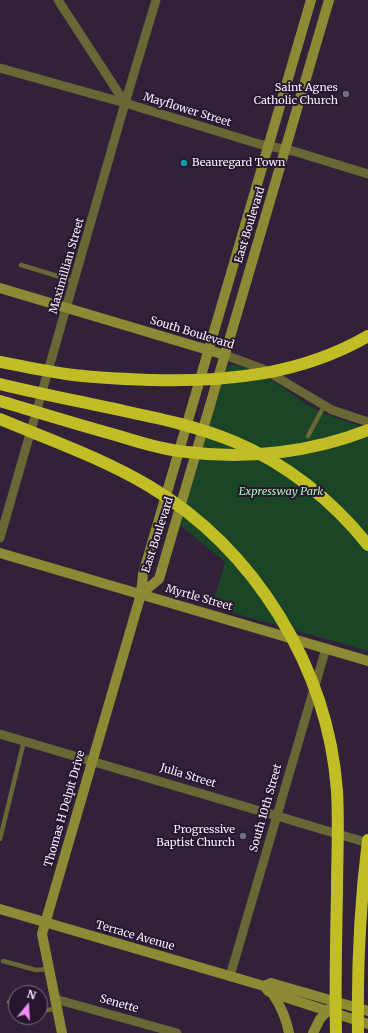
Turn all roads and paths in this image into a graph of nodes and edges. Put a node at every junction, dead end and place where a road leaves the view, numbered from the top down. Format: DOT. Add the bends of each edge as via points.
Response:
graph roads {
  1 [pos="58,0"];
  2 [pos="156,0"];
  3 [pos="311,0"];
  4 [pos="329,0"];
  5 [pos="0,68"];
  6 [pos="125,103"];
  7 [pos="268,146"];
  8 [pos="286,150"];
  9 [pos="368,174"];
  10 [pos="20,265"];
  11 [pos="75,281"];
  12 [pos="0,288"];
  13 [pos="67,308"];
  14 [pos="368,336"];
  15 [pos="209,350"];
  16 [pos="225,355"];
  17 [pos="0,362"];
  18 [pos="0,384"];
  19 [pos="0,401"];
  20 [pos="324,406"];
  21 [pos="0,419"];
  22 [pos="368,422"];
  23 [pos="368,430"];
  24 [pos="308,436"];
  25 [pos="0,538"];
  26 [pos="368,545"];
  27 [pos="0,553"];
  28 [pos="140,594"];
  29 [pos="326,648"];
  30 [pos="368,661"];
  31 [pos="0,734"];
  32 [pos="24,741"];
  33 [pos="92,760"];
  34 [pos="277,815"];
  35 [pos="0,839"];
  36 [pos="368,842"];
  37 [pos="0,909"];
  38 [pos="45,922"];
  39 [pos="3,961"];
  40 [pos="49,969"];
  41 [pos="230,976"];
  42 [pos="264,986"];
  43 [pos="272,993"];
  44 [pos="341,1003"];
  45 [pos="56,1004"];
  46 [pos="48,1008"];
  47 [pos="326,1011"];
  48 [pos="368,1011"];
  49 [pos="368,1024"];
  50 [pos="62,1033"];
  51 [pos="177,1033"];
  52 [pos="289,1033"];
  53 [pos="313,1033"];
  54 [pos="336,1033"];
  55 [pos="358,1033"];
  1 -- 6 [label="street"];
  2 -- 6 [label="street, Maximillian Street"];
  3 -- 7 [label="main road, East Boulevard"];
  4 -- 8 [label="main road, East Boulevard"];
  5 -- 6 [label="street, Mayflower Street"];
  6 -- 7 [label="street, Mayflower Street"];
  6 -- 11 [label="street, Maximillian Street"];
  7 -- 8 [label="street, Mayflower Street"];
  7 -- 15 [label="main road, East Boulevard"];
  8 -- 9 [label="street, Mayflower Street"];
  8 -- 16 [label="main road, East Boulevard"];
  10 -- 11 [label="lane"];
  11 -- 13 [label="street, Maximillian Street"];
  12 -- 13 [label="main road, South Boulevard"];
  13 -- 15 [label="main road, South Boulevard"];
  13 -- 25 [label="street, Maximillian Street"];
  14 -- 17 [label="highway" via="312,362 275,372 231,379 110,378 67,374"];
  15 -- 16 [label="main road, South Boulevard"];
  15 -- 28 [label="main road, East Boulevard" via="143,574"];
  16 -- 20 [label="street, South Boulevard" via="263,369"];
  16 -- 28 [label="main road, East Boulevard" via="159,579"];
  18 -- 26 [label="highway" via="183,424 236,443 271,460 319,494 347,520"];
  19 -- 23 [label="highway" via="142,443 194,453 231,455 282,452 339,440"];
  20 -- 22 [label="street, South Boulevard"];
  20 -- 24 [label="lane"];
  21 -- 54 [label="highway" via="118,468 198,520 230,551 262,590 284,623 309,675 331,748 336,788 338,844"];
  27 -- 28 [label="main road, Myrtle Street"];
  28 -- 29 [label="main road, Myrtle Street"];
  28 -- 33 [label="main road, Thomas H Delpit Drive"];
  29 -- 30 [label="main road, Myrtle Street"];
  29 -- 34 [label="street, South 10th Street"];
  31 -- 32 [label="street, Julia Street"];
  32 -- 33 [label="street, Julia Street"];
  32 -- 35 [label="lane"];
  33 -- 34 [label="street, Julia Street"];
  33 -- 38 [label="main road, Thomas H Delpit Drive"];
  34 -- 36 [label="street, Julia Street"];
  34 -- 41 [label="street, South 10th Street"];
  36 -- 55 [label="highway" via="358,967"];
  37 -- 38 [label="main road, Terrace Avenue"];
  38 -- 40 [label="main road, Thomas H Delpit Drive" via="42,934"];
  38 -- 41 [label="main road, Terrace Avenue"];
  39 -- 40 [label="lane" via="37,970"];
  40 -- 45 [label="main road, Thomas H Delpit Drive"];
  41 -- 42 [label="main road, Terrace Avenue"];
  42 -- 43 [label="main road, Terrace Avenue"];
  42 -- 44 [label="main road, Terrace Avenue" via="272,983"];
  43 -- 47 [label="main road, Terrace Avenue"];
  43 -- 52 [label="main road" via="284,1013"];
  44 -- 47 [label="main road"];
  44 -- 48 [label="main road, Terrace Avenue"];
  45 -- 46 [label="lane"];
  45 -- 50 [label="main road, Thomas H Delpit Drive"];
  45 -- 51 [label="street, Senette"];
  47 -- 49 [label="main road, Terrace Avenue"];
  47 -- 53 [label="main road"];
}
